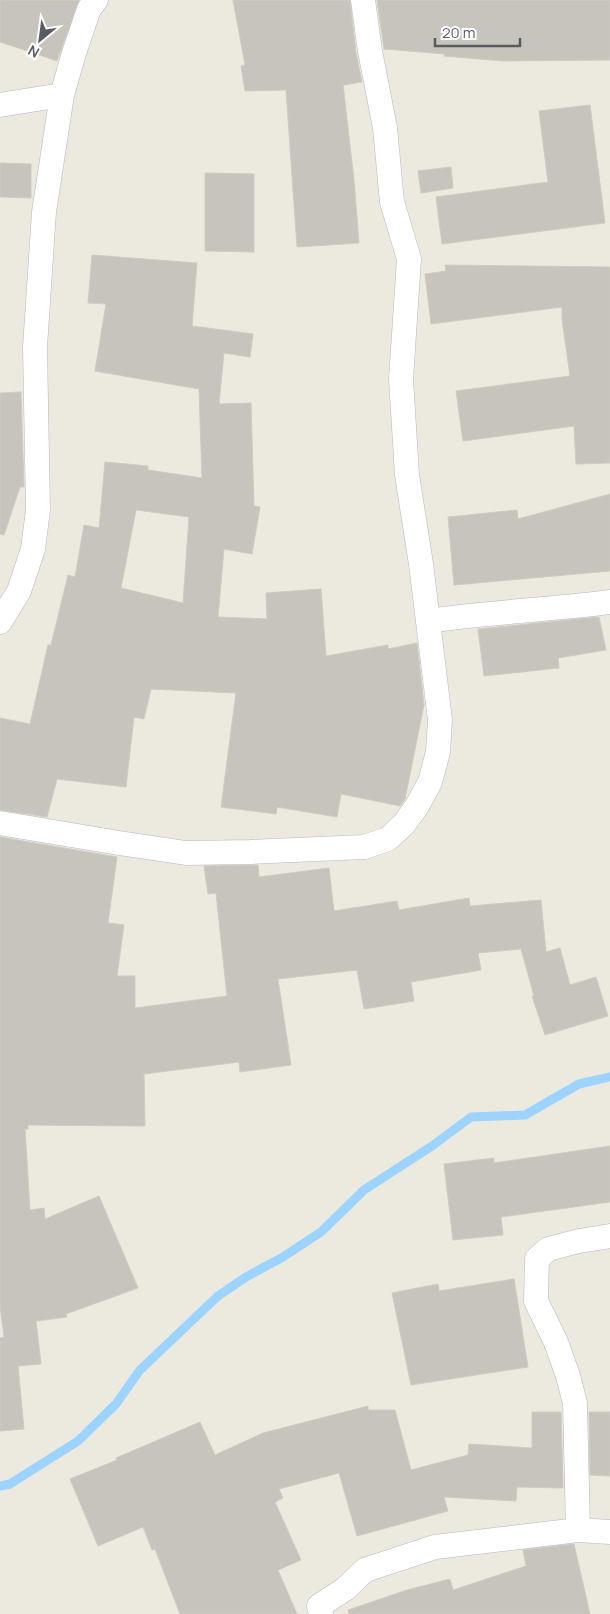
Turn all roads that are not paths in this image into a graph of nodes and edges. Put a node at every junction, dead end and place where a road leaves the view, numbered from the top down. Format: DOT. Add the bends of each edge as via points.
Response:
graph roads {
  1 [pos="96,0"];
  2 [pos="363,0"];
  3 [pos="62,95"];
  4 [pos="0,105"];
  5 [pos="610,602"];
  6 [pos="428,621"];
  7 [pos="0,622"];
  8 [pos="0,823"];
  9 [pos="610,1236"];
  10 [pos="578,1530"];
  11 [pos="610,1532"];
  12 [pos="321,1614"];
  1 -- 3 [label="street" via="89,9"];
  2 -- 6 [label="street" via="385,128 392,202 409,259 401,379 407,475"];
  3 -- 4 [label="street"];
  3 -- 7 [label="street" via="44,212 35,347 38,510 33,549 19,591"];
  5 -- 6 [label="street"];
  6 -- 8 [label="street" via="440,720 438,752 430,782 418,806 388,839 364,846 186,852"];
  9 -- 10 [label="street" via="548,1249 537,1259 536,1301 556,1342 575,1403"];
  10 -- 11 [label="street"];
  10 -- 12 [label="street" via="435,1546 365,1570 345,1589 319,1606"];
}
